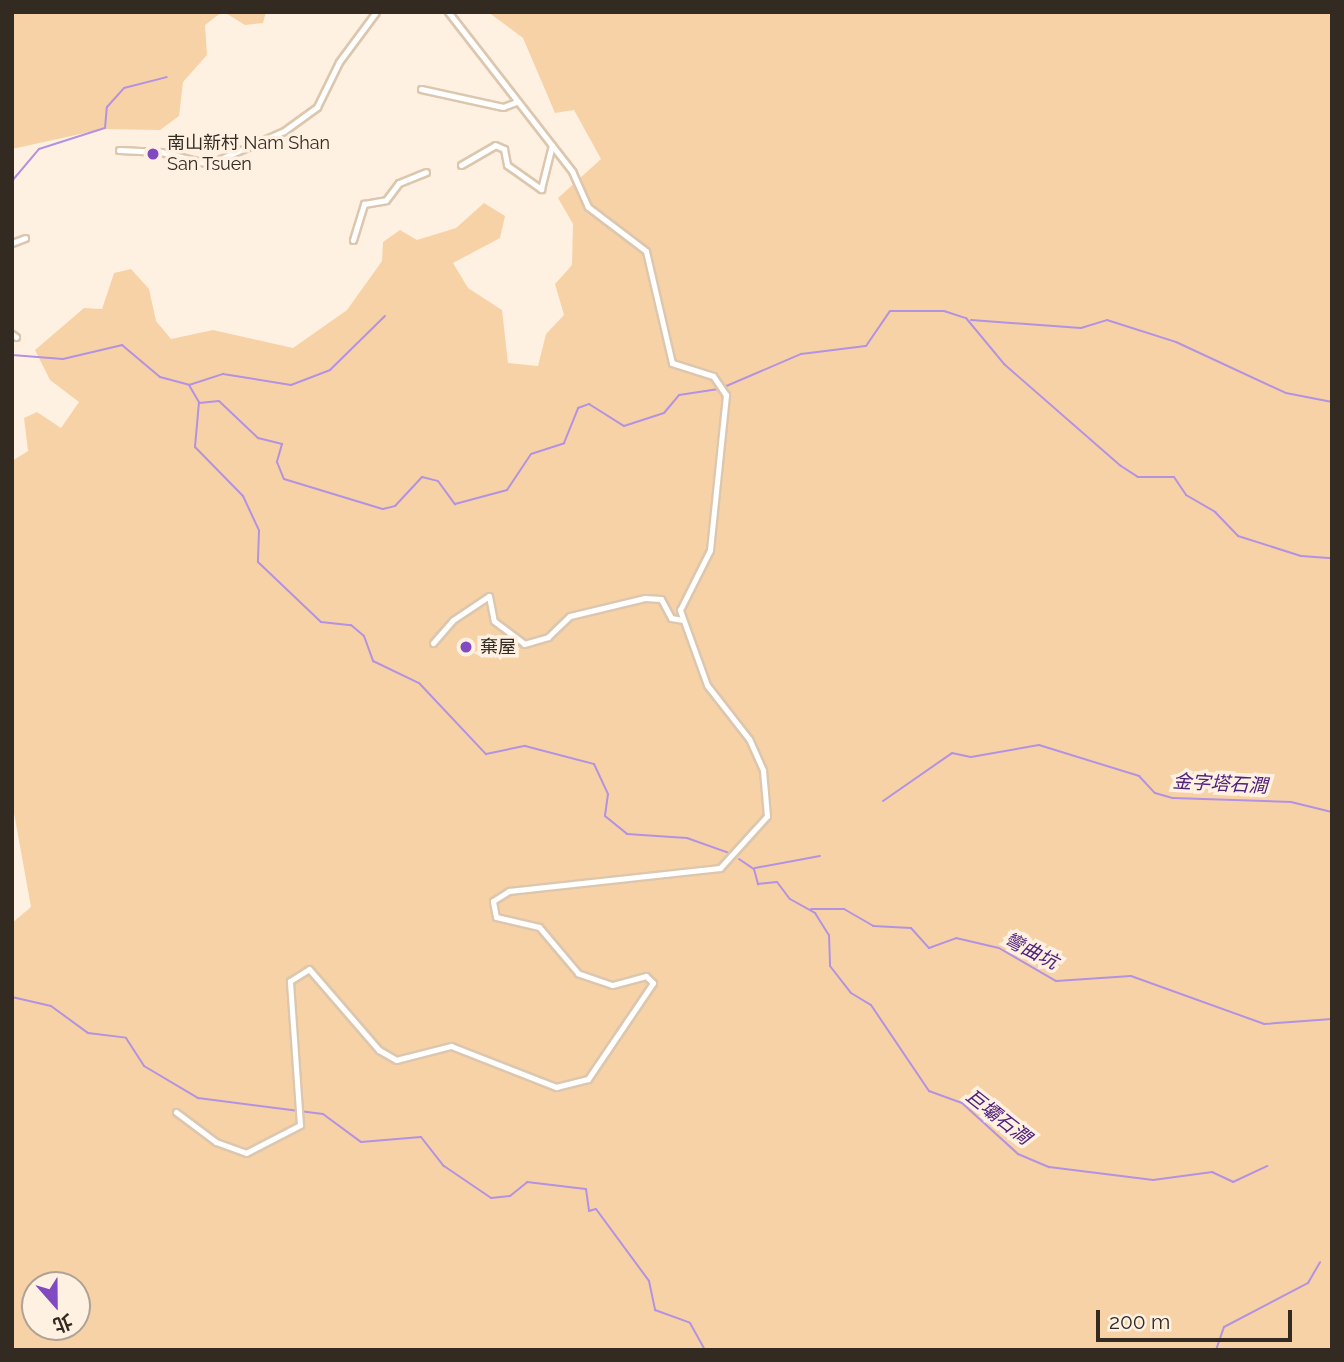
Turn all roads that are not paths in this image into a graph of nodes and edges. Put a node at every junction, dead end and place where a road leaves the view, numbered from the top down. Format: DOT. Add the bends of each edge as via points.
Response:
graph roads {
  1 [pos="376,12"];
  2 [pos="448,12"];
  3 [pos="421,89"];
  4 [pos="516,102"];
  5 [pos="552,145"];
  6 [pos="119,150"];
  7 [pos="461,165"];
  8 [pos="426,172"];
  9 [pos="25,238"];
  10 [pos="353,240"];
  11 [pos="12,243"];
  12 [pos="682,620"];
  13 [pos="433,643"];
  14 [pos="176,1112"];
  1 -- 6 [label="street" via="339,62 317,107 284,131 209,164 161,152"];
  2 -- 4 [label="street"];
  3 -- 4 [label="street" via="503,107"];
  4 -- 5 [label="street"];
  5 -- 7 [label="street" via="541,189 507,165 504,149 495,145"];
  5 -- 12 [label="street" via="591,210 646,251 672,363 713,376 726,395 710,550 681,605"];
  8 -- 10 [label="street" via="399,183 386,200 365,204"];
  9 -- 11 [label="street"];
  12 -- 13 [label="street" via="671,618 661,599 645,598 570,616 548,637 524,644 494,621 489,596 453,620"];
  12 -- 14 [label="street" via="707,685 750,739 768,804 763,825 720,867 509,891 493,901 496,917 539,927 578,973 612,985 646,976 653,983 596,1074 574,1086 556,1087 451,1046 420,1059 396,1060 379,1050 309,969 290,981 300,1125 246,1153 216,1142"];
}
